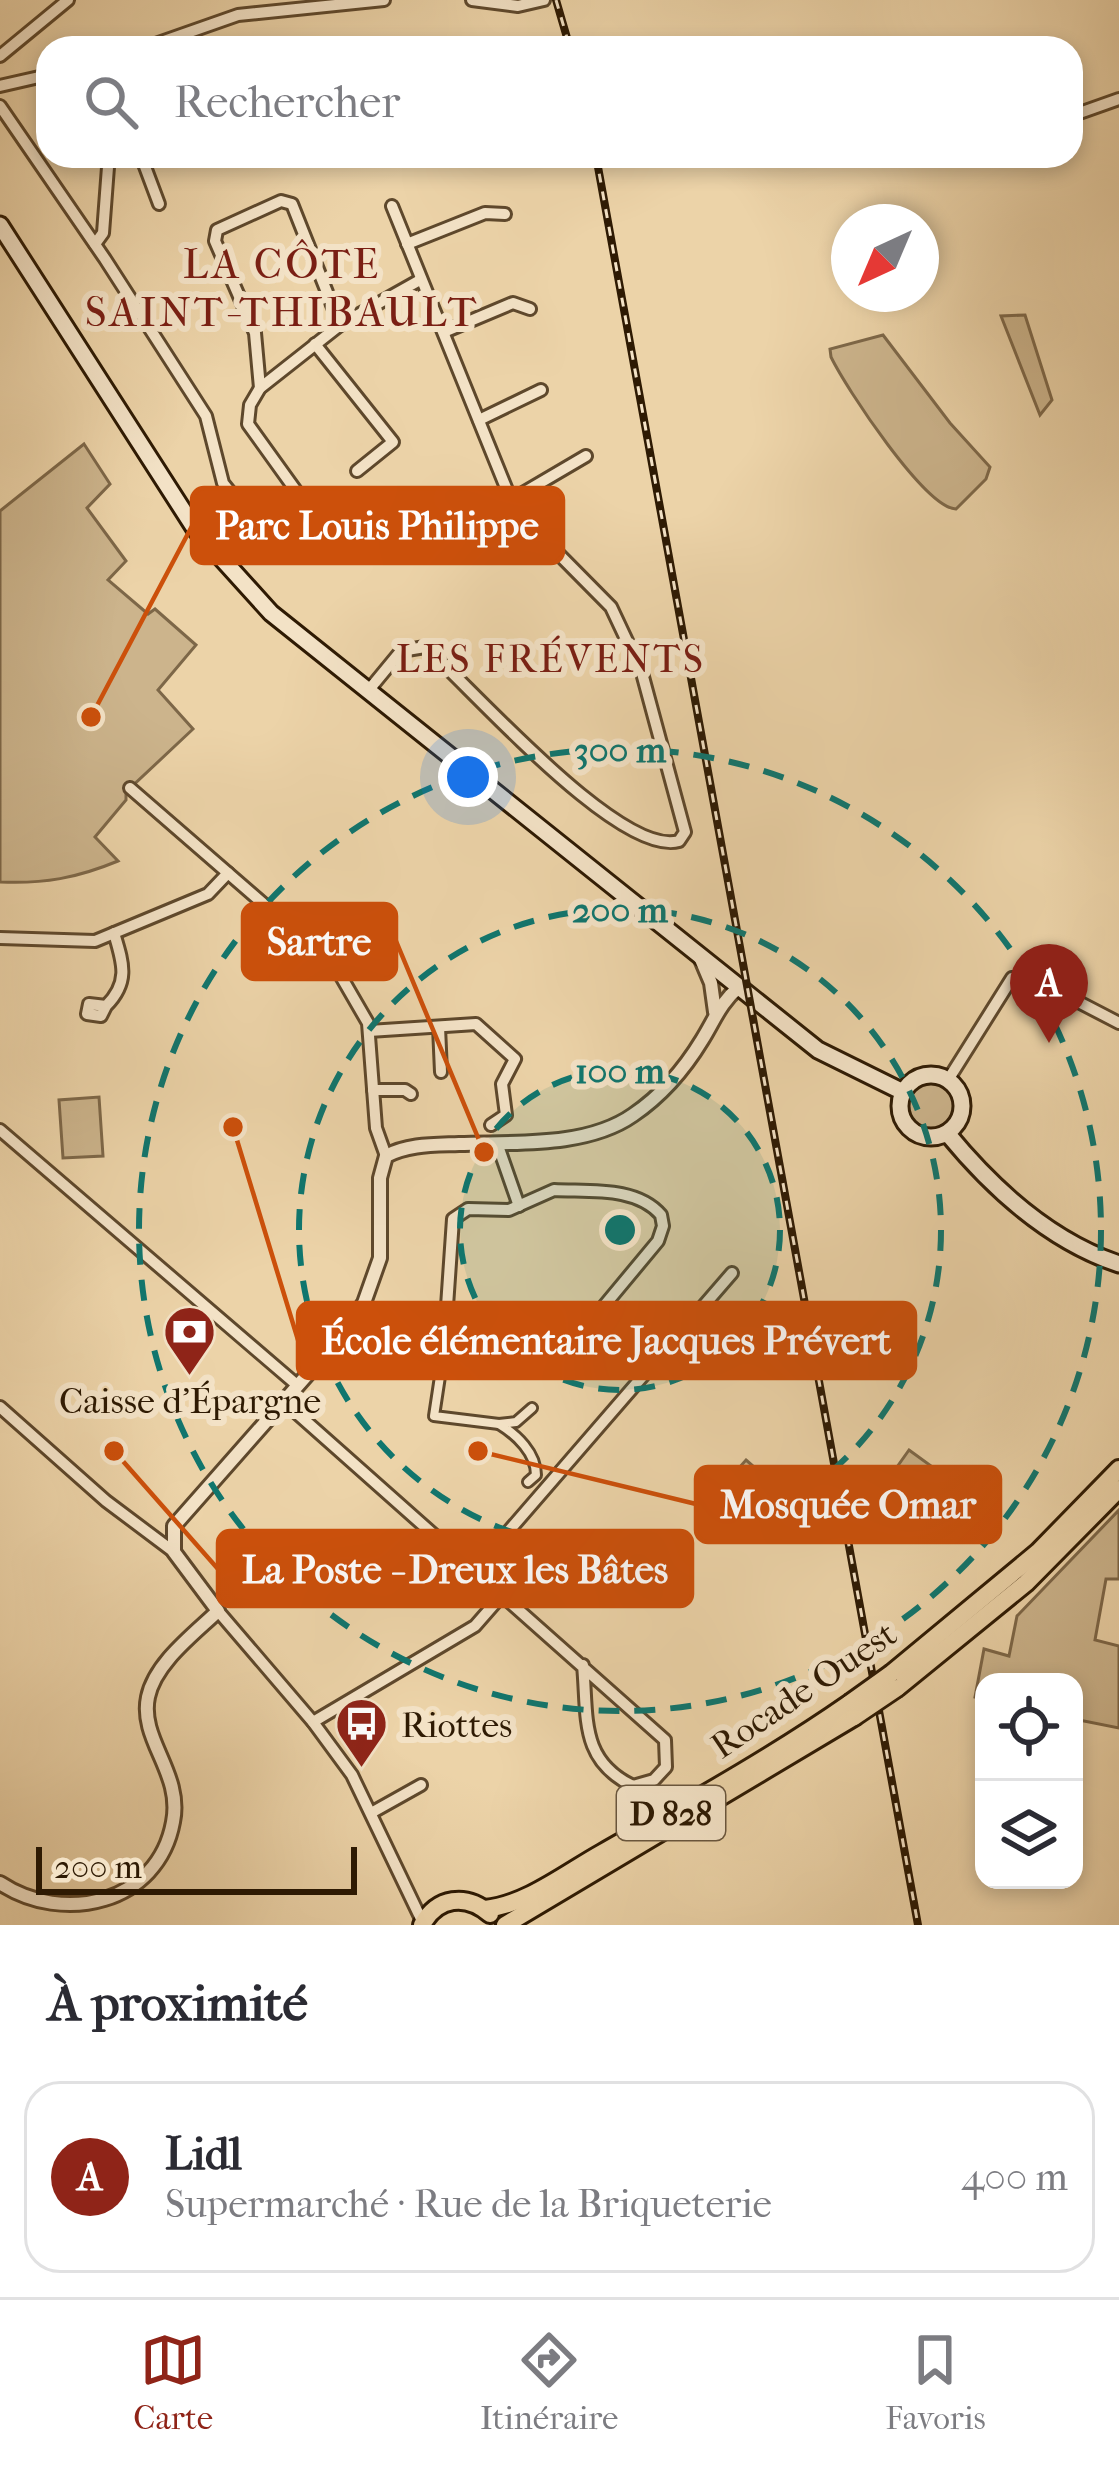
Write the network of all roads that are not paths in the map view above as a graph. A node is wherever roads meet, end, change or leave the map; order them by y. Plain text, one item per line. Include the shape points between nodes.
1 (68, 0) edge
2 (384, 0) edge
3 (472, 0) edge
4 (544, 0) edge
5 (178, 36) edge
6 (0, 56) edge
7 (36, 78) edge
8 (0, 86) edge
9 (1119, 99) edge
10 (0, 106) edge
11 (1083, 112) edge
12 (36, 158) edge
13 (43, 168) edge
14 (107, 168) edge
15 (145, 168) edge
16 (159, 205) dead end
17 (392, 206) dead end
18 (505, 214) dead end
19 (0, 225) edge
20 (95, 244) junction
21 (407, 244) junction
22 (420, 280) junction
23 (530, 309) dead end
24 (340, 325) junction
25 (444, 332) junction
26 (315, 344) junction
27 (260, 388) junction
28 (541, 391) dead end
29 (479, 420) junction
30 (586, 456) dead end
31 (357, 471) dead end
32 (511, 500) junction
33 (368, 691) junction
34 (130, 788) dead end
35 (228, 873) junction
36 (114, 934) junction
37 (0, 938) edge
38 (700, 955) junction
39 (720, 971) junction
40 (739, 987) junction
41 (106, 1006) dead end
42 (717, 1009) junction
43 (1119, 1023) edge
44 (440, 1027) junction
45 (368, 1030) junction
46 (441, 1072) dead end
47 (948, 1080) junction
48 (373, 1090) junction
49 (903, 1091) junction
50 (412, 1094) dead end
51 (491, 1125) dead end
52 (0, 1130) edge
53 (947, 1133) junction
54 (497, 1143) junction
55 (386, 1156) junction
56 (519, 1207) junction
57 (1119, 1264) edge
58 (732, 1273) dead end
59 (591, 1314) junction
60 (354, 1319) junction
61 (446, 1334) junction
62 (444, 1350) junction
63 (568, 1368) dead end
64 (297, 1385) junction
65 (283, 1400) junction
66 (0, 1407) edge
67 (532, 1408) dead end
68 (499, 1424) junction
69 (1119, 1469) edge
70 (527, 1482) dead end
71 (1119, 1490) edge
72 (174, 1552) junction
73 (475, 1570) junction
74 (503, 1594) junction
75 (218, 1611) junction
76 (584, 1665) junction
77 (894, 1680) junction
78 (852, 1710) junction
79 (313, 1722) junction
80 (422, 1785) dead end
81 (371, 1813) junction
82 (0, 1882) edge
83 (406, 1887) junction
84 (436, 1907) junction
85 (485, 1909) junction
86 (423, 1924) edge
87 (501, 1925) edge

1 - 6 street
2 - 5 street via 238,15
3 - 4 street
7 - 8 street
9 - 11 street
10 - 12 street
13 - 20 street
14 - 20 street via 103,233
15 - 16 street
17 - 21 street
18 - 21 street via 485,213
19 - 33 main road via 196,529 272,614
20 - 27 street via 206,416 223,483 272,543 302,509 248,424
21 - 22 street
22 - 24 street
22 - 25 street
23 - 25 street via 513,303
24 - 26 street
24 - 27 street via 292,204 281,201 218,230 215,241 255,334
25 - 29 street
26 - 27 street
26 - 31 street via 393,442
28 - 29 street
29 - 32 street
30 - 32 street
32 - 33 street via 611,607 642,673 685,832 679,842 652,839 588,801 425,647 401,651
33 - 38 main road
34 - 35 street
35 - 36 street via 208,895
35 - 45 street via 335,967
36 - 37 street via 95,941
36 - 41 street via 126,970
38 - 39 main road
38 - 42 street
39 - 40 main road
39 - 42 street
40 - 42 street
40 - 49 main road via 826,1055
42 - 54 street via 676,1076 631,1117 579,1135
43 - 47 street via 1042,983 1012,978
44 - 45 street
44 - 46 street
44 - 51 street via 476,1024 515,1059 502,1084 506,1115
45 - 48 street
47 - 49 main road via 923,1076
47 - 53 main road via 962,1102
48 - 50 street
48 - 55 street
49 - 53 main road via 899,1110 908,1128 928,1138
52 - 64 street
53 - 57 main road via 995,1188
54 - 55 street via 409,1147
54 - 56 street
55 - 60 street via 380,1258
56 - 59 street via 554,1190 621,1194 661,1215 658,1241
56 - 61 street via 468,1209 453,1219
58 - 73 street
59 - 62 street via 550,1322 521,1353
59 - 63 street via 593,1333
60 - 61 street
60 - 64 street
61 - 62 street
62 - 68 street via 434,1416
64 - 65 street
65 - 72 street via 174,1526
65 - 73 street
66 - 72 street
67 - 68 street
68 - 70 street via 532,1459 536,1475
69 - 77 main road, Rocade Ouest / D 828
71 - 77 main road, Rocade Ouest / D 828 via 1026,1583
72 - 75 street
73 - 74 street
74 - 76 street
74 - 79 street via 475,1626
75 - 79 street
75 - 82 street via 161,1670 148,1695 147,1721 175,1796 158,1863 115,1900 78,1910 37,1905
76 - 76 street via 665,1740 666,1767 654,1780 633,1786 593,1754
77 - 78 main road, Rocade Ouest / D 828, bridge
78 - 85 main road, Rocade Ouest / D 828 via 505,1907
78 - 87 main road, Rocade Ouest / D 828
79 - 81 street
80 - 81 street
81 - 83 street
83 - 84 street
83 - 86 street
84 - 85 main road via 466,1900
84 - 86 main road
85 - 87 main road

